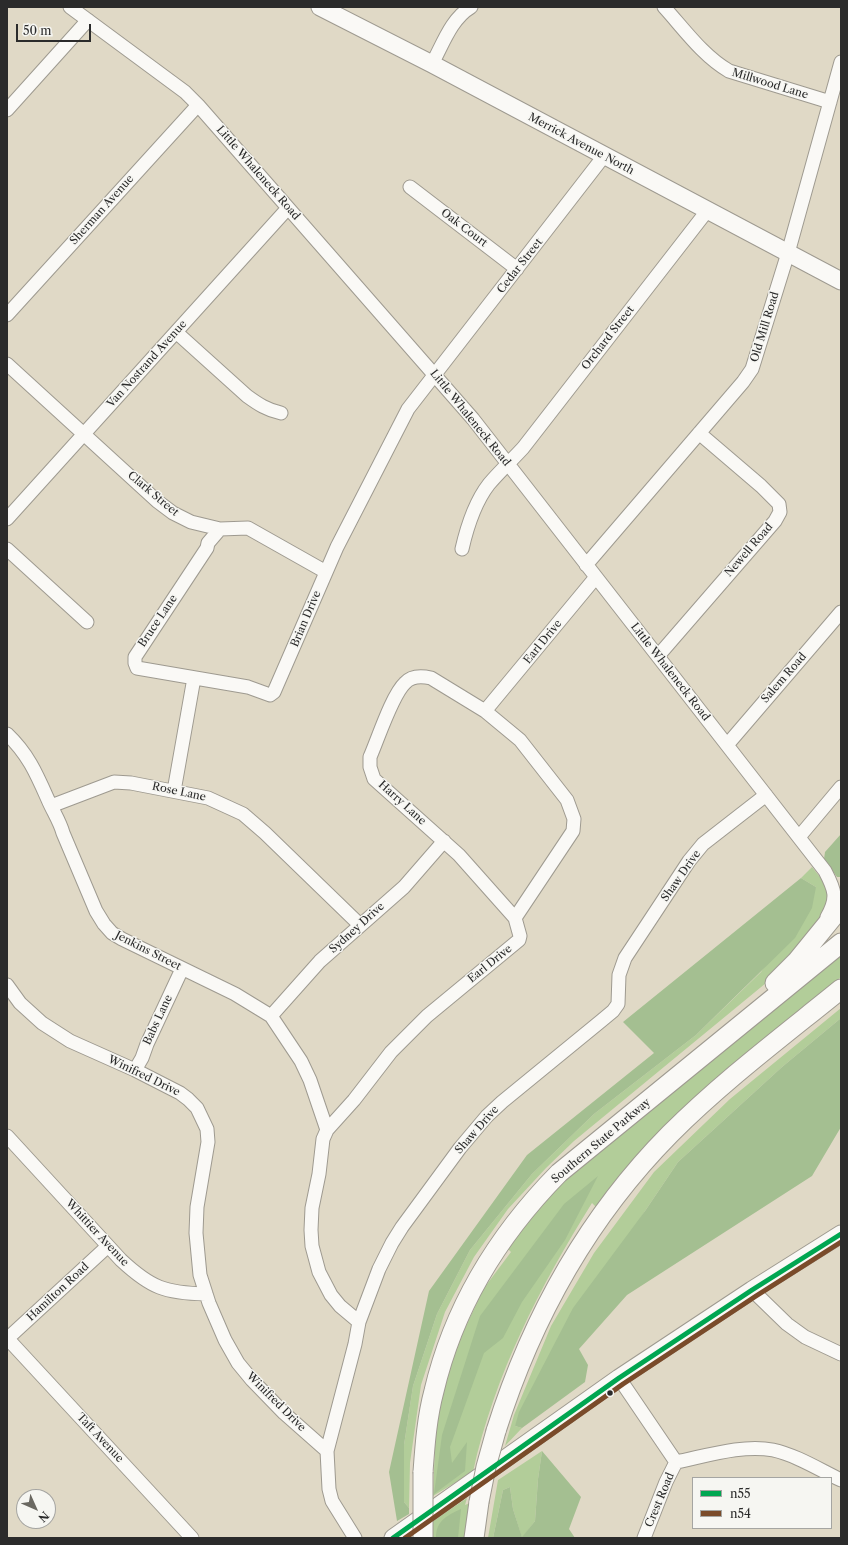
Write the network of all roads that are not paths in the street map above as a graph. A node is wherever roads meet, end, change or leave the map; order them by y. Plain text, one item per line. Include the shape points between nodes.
1 (70, 7) edge
2 (471, 7) edge
3 (664, 7) edge
4 (327, 9) edge
5 (88, 20) junction
6 (841, 62) edge
7 (432, 64) junction
8 (839, 77) edge
9 (830, 102) junction
10 (198, 105) junction
11 (7, 110) edge
12 (604, 156) junction
13 (410, 187) dead end
14 (288, 208) junction
15 (707, 211) junction
16 (788, 253) junction
17 (517, 269) junction
18 (841, 281) edge
19 (7, 315) edge
20 (176, 332) junction
21 (7, 364) edge
22 (435, 375) junction
23 (280, 413) dead end
24 (699, 433) junction
25 (84, 434) junction
26 (508, 464) junction
27 (7, 519) edge
28 (220, 529) junction
29 (7, 549) edge
30 (462, 549) dead end
31 (586, 565) junction
32 (326, 572) junction
33 (596, 577) junction
34 (841, 612) edge
35 (87, 622) dead end
36 (658, 656) junction
37 (194, 678) junction
38 (486, 711) junction
39 (7, 734) edge
40 (727, 745) junction
41 (841, 787) edge
42 (174, 791) junction
43 (766, 795) junction
44 (51, 806) junction
45 (799, 836) junction
46 (444, 841) junction
47 (825, 871) junction
48 (841, 881) edge
49 (841, 907) edge
50 (516, 918) junction
51 (360, 925) junction
52 (817, 937) junction
53 (841, 943) edge
54 (182, 969) junction
55 (7, 985) edge
56 (841, 989) edge
57 (271, 1016) junction
58 (134, 1070) junction
59 (655, 1095) junction
60 (327, 1130) junction
61 (7, 1136) edge
62 (841, 1234) edge
63 (108, 1246) junction
64 (752, 1290) junction
65 (206, 1294) junction
66 (359, 1322) junction
67 (7, 1339) edge
68 (841, 1354) edge
69 (619, 1378) junction
70 (333, 1428) junction
71 (302, 1429) junction
72 (327, 1451) junction
73 (676, 1462) junction
74 (841, 1480) edge
75 (192, 1538) edge
76 (355, 1538) edge
77 (393, 1538) edge
78 (423, 1538) edge
79 (474, 1538) edge
80 (644, 1538) edge

1 - 5 street, Little Whaleneck Road
2 - 7 street via 455,20
3 - 9 street, Millwood Lane via 704,52 729,71
4 - 7 main road, Merrick Avenue North
5 - 10 street, Little Whaleneck Road
5 - 11 street
6 - 8 street, Old Mill Road
7 - 12 main road, Merrick Avenue North
8 - 9 street, Old Mill Road
9 - 16 street, Old Mill Road
10 - 14 street, Little Whaleneck Road
10 - 19 street, Sherman Avenue
12 - 15 main road, Merrick Avenue North
12 - 17 street, Cedar Street
13 - 17 street, Oak Court
14 - 20 street, Van Nostrand Avenue
14 - 22 street, Little Whaleneck Road
15 - 16 main road, Merrick Avenue North
15 - 26 street, Orchard Street
16 - 18 main road, Merrick Avenue North
16 - 24 street, Old Mill Road via 752,369
17 - 22 street, Cedar Street
20 - 23 street via 247,396 259,405
20 - 25 street, Van Nostrand Avenue
21 - 25 street, Clark Street
22 - 26 street, Little Whaleneck Road
22 - 32 street, Brian Drive via 408,408
24 - 31 street, Old Mill Road
24 - 36 street, Newell Road via 761,486 779,504 780,512 775,521
25 - 27 street, Van Nostrand Avenue
25 - 28 street, Clark Street via 173,513 191,522
26 - 30 street, Orchard Street via 482,495 467,527
26 - 31 street, Little Whaleneck Road
28 - 32 street, Clark Street via 248,528
28 - 37 street, Bruce Lane via 208,543 135,657 137,668
29 - 35 street
31 - 33 street, Little Whaleneck Road
32 - 37 street, Brian Drive via 274,692 270,695 248,688
33 - 36 street, Little Whaleneck Road
33 - 38 street, Earl Drive
34 - 40 street, Salem Road
36 - 40 street, Little Whaleneck Road
37 - 42 street
38 - 46 street, Harry Lane via 431,678 413,678 405,682 397,693 370,757 374,778
38 - 50 street via 520,740 567,800 574,818 573,830
39 - 44 street, Jenkins Street via 33,766
40 - 43 street, Little Whaleneck Road
41 - 45 street
42 - 44 street, Rose Lane via 114,782
42 - 51 street, Rose Lane via 208,798 243,814
43 - 45 street, Little Whaleneck Road
43 - 66 street, Shaw Drive via 703,844 689,861 625,958 619,975 618,1004 613,1011 502,1102 460,1148 392,1243
44 - 54 street, Jenkins Street via 104,924 122,939
45 - 47 street, Little Whaleneck Road
46 - 50 street, Harry Lane via 459,854
46 - 51 street, Sydney Drive via 404,886
47 - 48 street, Little Whaleneck Road
47 - 52 street, Little Whaleneck Road via 833,888 834,902
49 - 52 highway
50 - 60 street, Earl Drive via 519,940 427,1016 391,1052
51 - 57 street, Sydney Drive via 320,961
52 - 59 highway via 779,979 717,1030
53 - 59 highway, Southern State Parkway
54 - 57 street, Jenkins Street via 235,994
54 - 58 street, Babs Lane via 146,1044 142,1058
55 - 58 street, Winifred Drive via 42,1023 70,1041
56 - 79 highway, bridge via 698,1107 659,1146 623,1188 580,1247 543,1311 513,1380 496,1431 479,1502
57 - 60 street, Jenkins Street via 301,1061
58 - 65 street, Winifred Drive via 188,1099 197,1108 207,1129 208,1142 197,1207 196,1233 200,1275
59 - 78 highway, Southern State Parkway, bridge via 559,1173 524,1211 490,1257 461,1311 439,1369 426,1429
60 - 66 street, Earl Drive via 323,1140 312,1208 312,1246 319,1272 331,1295
61 - 63 street, Whittier Avenue
62 - 64 main road
63 - 65 street, Whittier Avenue via 136,1274 154,1285 172,1292
63 - 67 street, Hamilton Road
64 - 68 street via 787,1324 805,1337
64 - 69 main road
65 - 71 street, Winifred Drive via 225,1340 238,1363
66 - 70 street, Shaw Drive
67 - 75 street, Taft Avenue
69 - 73 street
69 - 77 main road
70 - 71 street via 318,1433
70 - 72 street, Shaw Drive
71 - 72 street, Winifred Drive
72 - 76 street, Shaw Drive via 332,1501
73 - 74 street via 759,1448 790,1456
73 - 80 street, Crest Road

